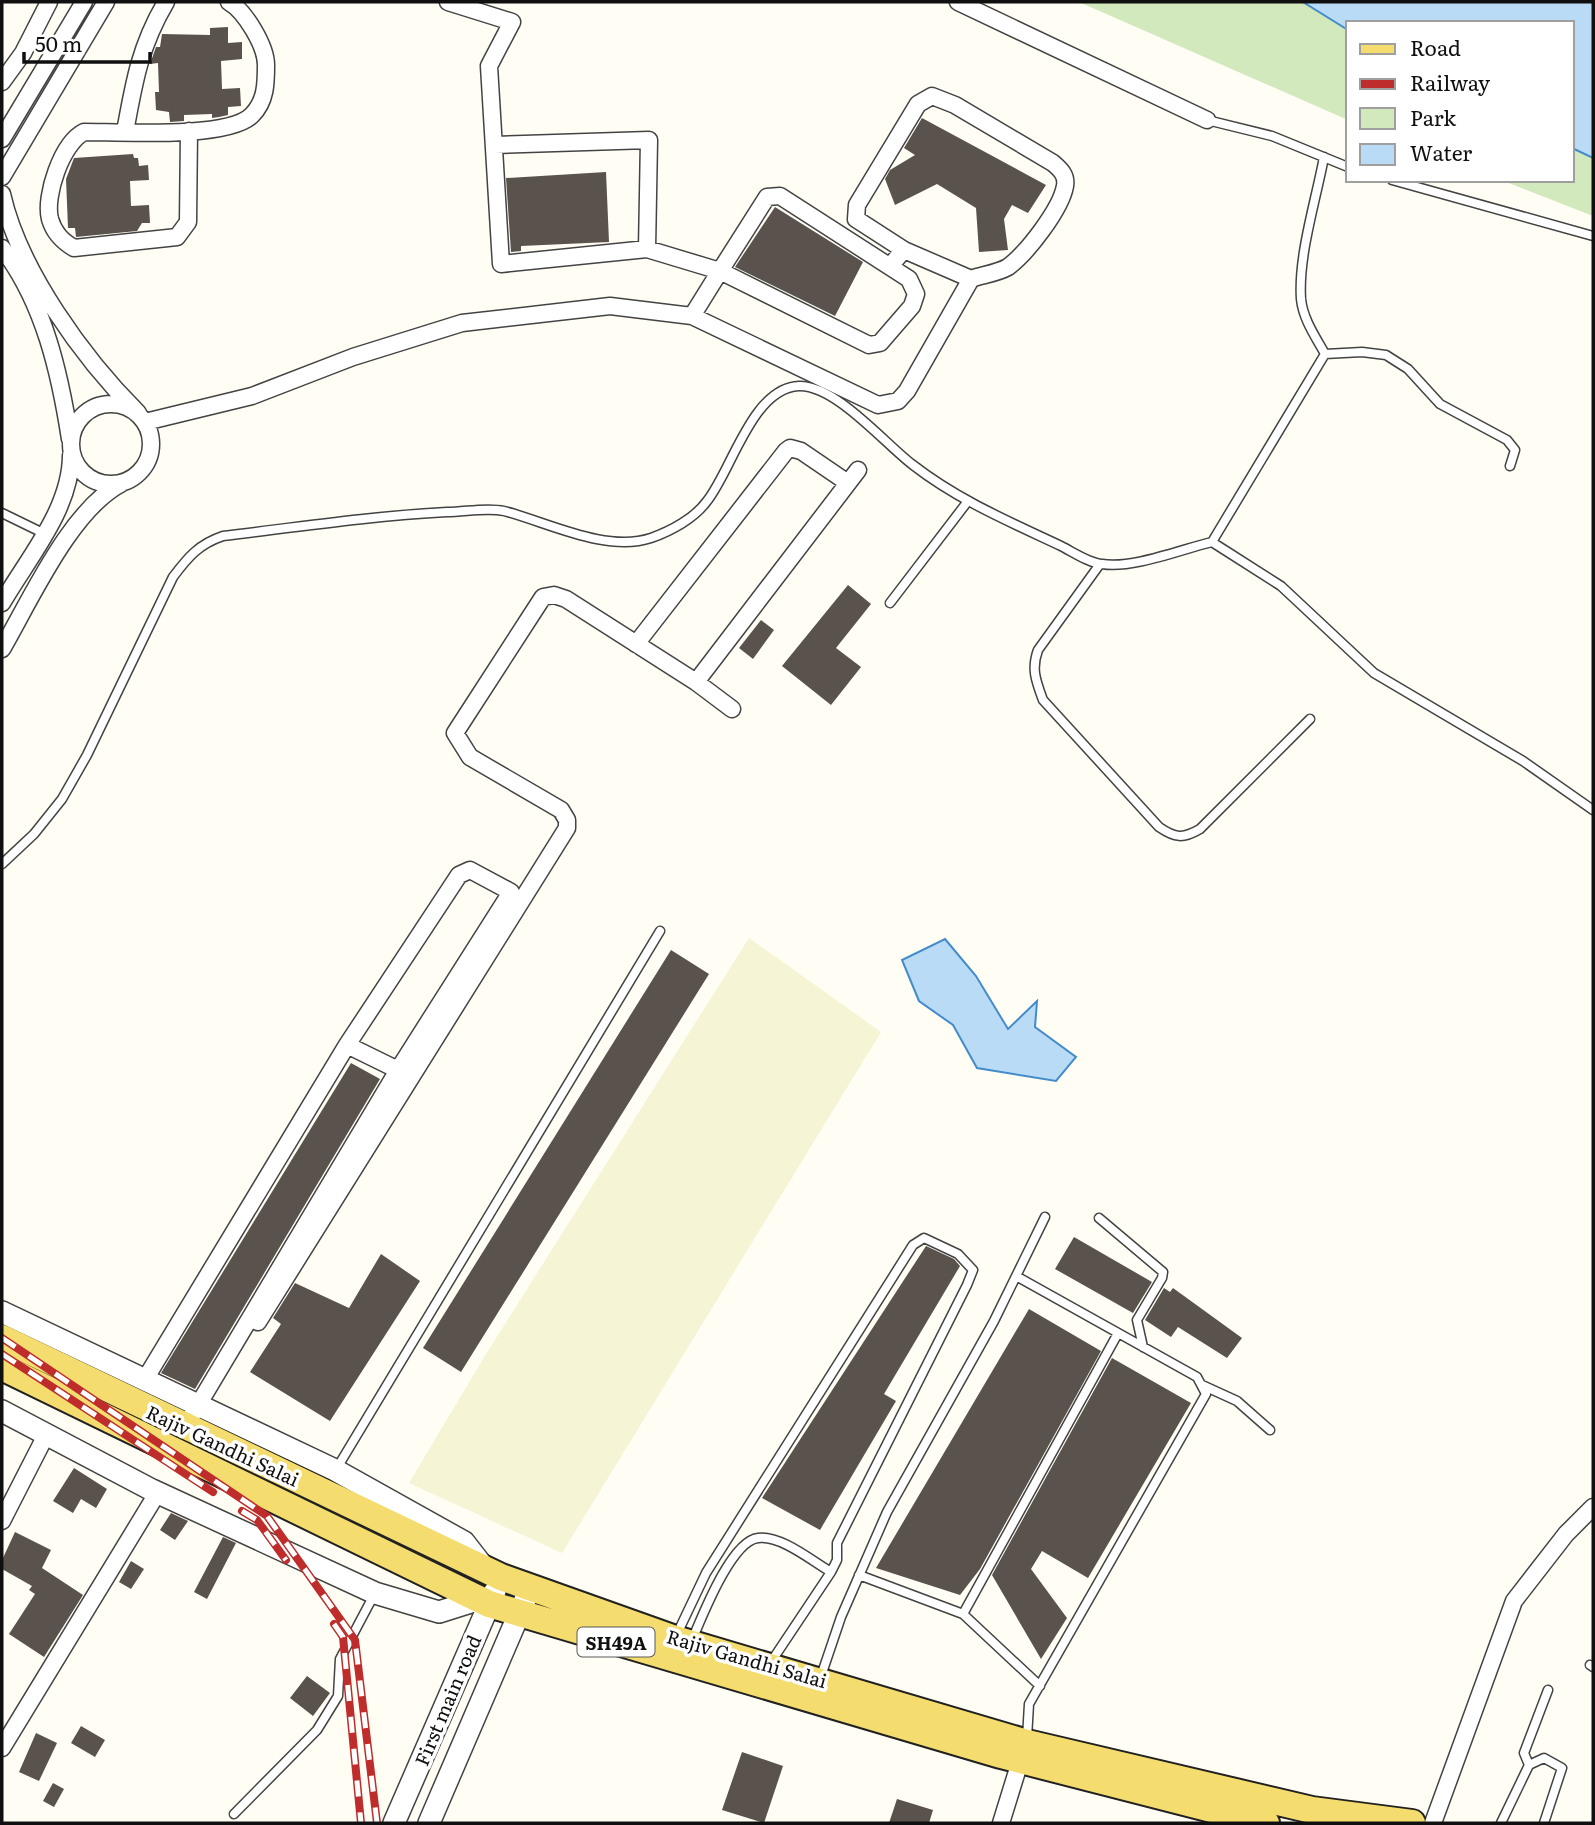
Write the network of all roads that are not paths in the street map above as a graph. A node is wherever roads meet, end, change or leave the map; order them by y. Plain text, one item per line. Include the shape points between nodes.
1 (49, 2) edge
2 (84, 2) edge
3 (106, 2) edge
4 (166, 2) edge
5 (229, 2) edge
6 (448, 2) edge
7 (958, 2) edge
8 (2, 82) edge
9 (1207, 120) joint
10 (189, 131) junction
11 (125, 132) junction
12 (2, 139) edge
13 (495, 145) junction
14 (1324, 157) junction
15 (1346, 166) edge
16 (2, 177) edge
17 (1399, 182) edge
18 (2, 194) edge
19 (1593, 236) edge
20 (2, 248) edge
21 (648, 249) junction
22 (904, 250) junction
23 (890, 266) junction
24 (720, 271) junction
25 (971, 279) junction
26 (692, 316) junction
27 (1325, 354) junction
28 (141, 417) junction
29 (71, 444) junction
30 (1510, 466) dead end
31 (124, 482) junction
32 (968, 501) junction
33 (2, 513) edge
34 (43, 533) junction
35 (1212, 542) junction
36 (1100, 564) junction
37 (2, 603) edge
38 (890, 603) dead end
39 (636, 643) junction
40 (2, 649) edge
41 (696, 681) junction
42 (732, 709) dead end
43 (1310, 719) dead end
44 (1593, 810) edge
45 (2, 864) edge
46 (660, 932) dead end
47 (347, 1045) junction
48 (398, 1070) junction
49 (1045, 1217) dead end
50 (1099, 1218) dead end
51 (1016, 1276) junction
52 (2, 1312) edge
53 (1117, 1335) junction
54 (2, 1338) edge
55 (1143, 1347) junction
56 (2, 1367) edge
57 (144, 1381) junction
58 (1202, 1385) junction
59 (2, 1411) edge
60 (195, 1417) junction
61 (1270, 1430) dead end
62 (46, 1435) junction
63 (335, 1470) junction
64 (158, 1492) junction
65 (1593, 1507) edge
66 (2, 1521) edge
67 (831, 1572) junction
68 (493, 1573) junction
69 (859, 1575) junction
70 (530, 1588) junction
71 (375, 1593) junction
72 (483, 1602) junction
73 (519, 1613) junction
74 (963, 1614) junction
75 (679, 1646) junction
76 (770, 1665) junction
77 (820, 1679) junction
78 (1040, 1686) junction
79 (1548, 1690) dead end
80 (2, 1748) edge
81 (1024, 1751) junction
82 (1529, 1765) junction
83 (234, 1814) dead end
84 (394, 1823) edge
85 (429, 1823) edge
86 (1000, 1823) edge
87 (1266, 1823) edge
88 (1412, 1823) edge
89 (1433, 1823) edge
90 (1501, 1823) edge
91 (1544, 1823) edge

1 - 8 street
2 - 12 street
3 - 16 street
4 - 11 street via 147,33 137,63
5 - 10 street via 250,22 266,61 264,99 251,116 234,126
6 - 13 street via 512,22 489,66
7 - 9 street
9 - 14 lane via 1272,136
10 - 11 street
10 - 11 street via 188,222 177,237 74,248 61,240 50,218 57,165 72,140 84,132
13 - 21 street via 649,139
13 - 21 street via 501,264
14 - 15 lane
14 - 27 lane via 1301,299 1306,320
17 - 19 lane
18 - 28 street via 18,240 54,306 100,373
20 - 29 street via 25,284 46,334
21 - 24 street
22 - 23 street
22 - 25 street
22 - 25 street via 856,219 857,205 918,104 932,96 955,105 1063,172 1065,185 1057,206 1032,242 1006,268
23 - 24 street via 784,197 773,195 767,197
23 - 24 street via 909,279 916,295 912,306 880,343 872,346
24 - 26 street
25 - 26 street via 907,391 890,404 878,405
26 - 28 street via 610,306 462,323 353,357 252,396
27 - 30 lane via 1386,355 1408,369 1440,404 1507,440 1515,450
27 - 35 lane
28 - 29 street via 115,403 93,407 79,419
28 - 31 street via 151,440 148,460
29 - 31 street via 74,460 86,476 104,484
29 - 34 street via 67,488
31 - 40 street via 95,502 77,522
32 - 36 lane
32 - 38 lane
32 - 45 lane via 912,465 847,408 814,388 797,386 777,394 760,410 707,502 680,524 650,538 622,542 568,532 500,510 401,514 205,542 173,577 62,799
33 - 34 lane
34 - 37 street
35 - 36 lane via 1139,560
35 - 44 lane via 1281,586 1374,673 1523,761
36 - 43 lane via 1038,650 1033,664 1035,679 1043,700 1159,827 1172,836 1185,837 1200,829
39 - 41 street
39 - 41 street via 786,451 802,451 853,476
39 - 60 street via 566,599 543,597 455,733 470,757 561,810 567,828
41 - 42 street
46 - 63 lane
47 - 48 street
47 - 48 street via 459,875 470,870 510,892 509,899
47 - 57 street
48 - 60 street
49 - 51 lane
50 - 55 lane via 1163,1272 1137,1320
51 - 53 lane
51 - 69 lane via 887,1513
52 - 57 street
53 - 55 lane
53 - 74 lane
54 - 60 main road, Rajiv Gandhi Salai / SH49A
55 - 58 lane via 1197,1377
56 - 72 main road, Rajiv Gandhi Salai / SH49A
57 - 60 street
58 - 61 lane via 1237,1401
58 - 78 lane via 1206,1394
59 - 62 street
60 - 63 street
60 - 68 main road, Rajiv Gandhi Salai / SH49A
62 - 64 street
62 - 66 street
63 - 68 street via 464,1542
64 - 71 street
64 - 80 street
65 - 89 street via 1514,1601
67 - 75 lane via 779,1542 760,1537 750,1540 721,1574
67 - 75 lane via 837,1543 973,1270 958,1254 924,1238 913,1245 706,1573
67 - 76 lane
68 - 70 main road, Rajiv Gandhi Salai / SH49A
68 - 72 street, First main road
69 - 74 lane
69 - 77 lane
70 - 73 street
70 - 75 main road, Rajiv Gandhi Salai / SH49A
71 - 72 street via 439,1612
71 - 83 lane via 341,1659 338,1696 317,1730
72 - 73 main road, Rajiv Gandhi Salai / SH49A
72 - 84 street, First main road
73 - 75 main road, Rajiv Gandhi Salai / SH49A
73 - 85 street
74 - 78 lane
75 - 76 main road, Rajiv Gandhi Salai / SH49A
75 - 81 main road, Rajiv Gandhi Salai / SH49A
76 - 77 main road, Rajiv Gandhi Salai / SH49A
77 - 81 main road, Rajiv Gandhi Salai / SH49A
78 - 81 lane via 1029,1704
79 - 82 lane via 1524,1753
81 - 86 street
81 - 87 main road, Rajiv Gandhi Salai / SH49A
81 - 88 main road, Rajiv Gandhi Salai / SH49A via 1312,1810
82 - 90 lane
82 - 91 lane via 1544,1758 1562,1768

